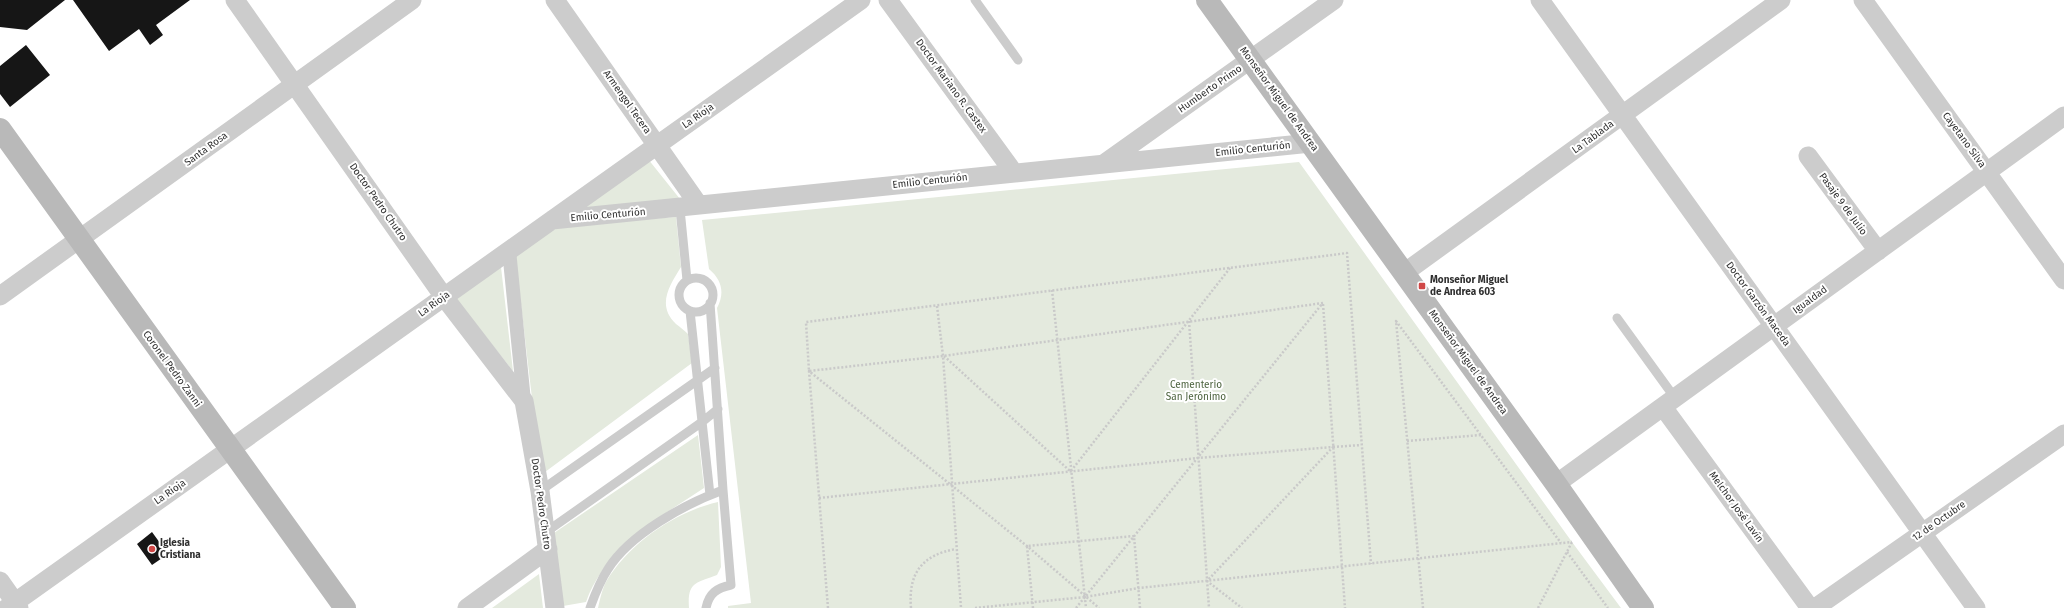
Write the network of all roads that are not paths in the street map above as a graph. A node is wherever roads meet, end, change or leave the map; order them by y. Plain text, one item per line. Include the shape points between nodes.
1 (235, 0) edge
2 (412, 0) edge
3 (555, 0) edge
4 (861, 0) edge
5 (888, 0) edge
6 (975, 0) edge
7 (1207, 0) edge
8 (1334, 0) edge
9 (1540, 0) edge
10 (1781, 0) edge
11 (1863, 0) edge
12 (1018, 60) dead end
13 (1251, 60) junction
14 (295, 84) junction
15 (1623, 115) junction
16 (2064, 116) edge
17 (0, 129) edge
18 (1311, 143) junction
19 (657, 144) junction
20 (1808, 156) dead end
21 (1104, 164) junction
22 (1987, 172) junction
23 (1014, 173) junction
24 (689, 206) junction
25 (551, 220) junction
26 (79, 241) junction
27 (509, 250) junction
28 (1878, 251) junction
29 (1404, 273) junction
30 (687, 280) junction
31 (2064, 280) edge
32 (0, 296) edge
33 (444, 296) junction
34 (710, 303) junction
35 (690, 311) junction
36 (1617, 318) dead end
37 (1774, 326) junction
38 (715, 368) junction
39 (698, 382) junction
40 (524, 401) junction
41 (1669, 402) junction
42 (718, 409) junction
43 (702, 422) junction
44 (2064, 434) edge
45 (230, 449) junction
46 (1556, 484) junction
47 (723, 490) junction
48 (540, 491) junction
49 (710, 495) junction
50 (1923, 532) junction
51 (547, 541) junction
52 (0, 581) edge
53 (14, 606) edge
54 (345, 608) edge
55 (467, 608) edge
56 (556, 608) edge
57 (590, 608) edge
58 (706, 608) edge
59 (1643, 608) edge
60 (1810, 608) edge
61 (1815, 608) edge
62 (1976, 608) edge

1 - 14 street, Doctor Pedro Chutro
2 - 14 street, Santa Rosa
3 - 19 street, Armengol Tecera
4 - 19 street, La Rioja
5 - 23 street, Doctor Mariano R. Castex
6 - 12 lane
7 - 13 main road, Monseñor Miguel de Andrea
8 - 13 street, Humberto Primo
9 - 15 street, Doctor Garzón Maceda
10 - 15 street, La Tablada
11 - 22 street, Cayetano Silva
13 - 18 main road, Monseñor Miguel de Andrea
13 - 21 street, Humberto Primo
14 - 26 street, Santa Rosa
14 - 33 street, Doctor Pedro Chutro
15 - 29 street, La Tablada
15 - 37 street, Doctor Garzón Maceda
16 - 22 street, Igualdad
17 - 26 main road, Coronel Pedro Zanni
18 - 21 street, Emilio Centurión
18 - 29 main road, Monseñor Miguel de Andrea
19 - 24 street, Armengol Tecera
19 - 25 street, La Rioja
20 - 28 street, Pasaje 9 de Julio
21 - 23 street, Emilio Centurión
22 - 28 street, Igualdad
22 - 31 street, Cayetano Silva
23 - 24 street, Emilio Centurión
24 - 25 street, Emilio Centurión
24 - 30 lane
25 - 27 street, La Rioja
26 - 32 street, Santa Rosa
26 - 45 main road, Coronel Pedro Zanni
27 - 33 street, La Rioja
27 - 40 street, Doctor Pedro Chutro
28 - 37 street, Igualdad
29 - 46 main road, Monseñor Miguel de Andrea
30 - 34 lane via 698,278 708,282 713,292
30 - 35 lane via 680,288 679,300 681,305
33 - 40 street, Doctor Pedro Chutro
33 - 45 street, La Rioja
34 - 35 lane via 702,311
34 - 38 lane
35 - 39 lane
36 - 41 lane
37 - 41 street, Igualdad
37 - 50 street, Doctor Garzón Maceda
38 - 39 lane
38 - 42 lane
39 - 43 lane
39 - 48 lane
40 - 48 street, Doctor Pedro Chutro
41 - 46 street, Igualdad
41 - 60 street, Melchor José Lavín
42 - 43 lane
42 - 47 lane
43 - 49 lane
43 - 51 lane
44 - 50 street, 12 de Octubre
45 - 53 street, La Rioja
45 - 54 main road, Coronel Pedro Zanni
46 - 59 main road, Monseñor Miguel de Andrea
47 - 49 lane
47 - 58 lane via 731,585 715,590
48 - 51 street, Doctor Pedro Chutro
49 - 57 lane via 670,516 624,550 608,568
50 - 61 street, 12 de Octubre
50 - 62 street, Doctor Garzón Maceda
51 - 55 street
51 - 56 street, Doctor Pedro Chutro
52 - 53 street

